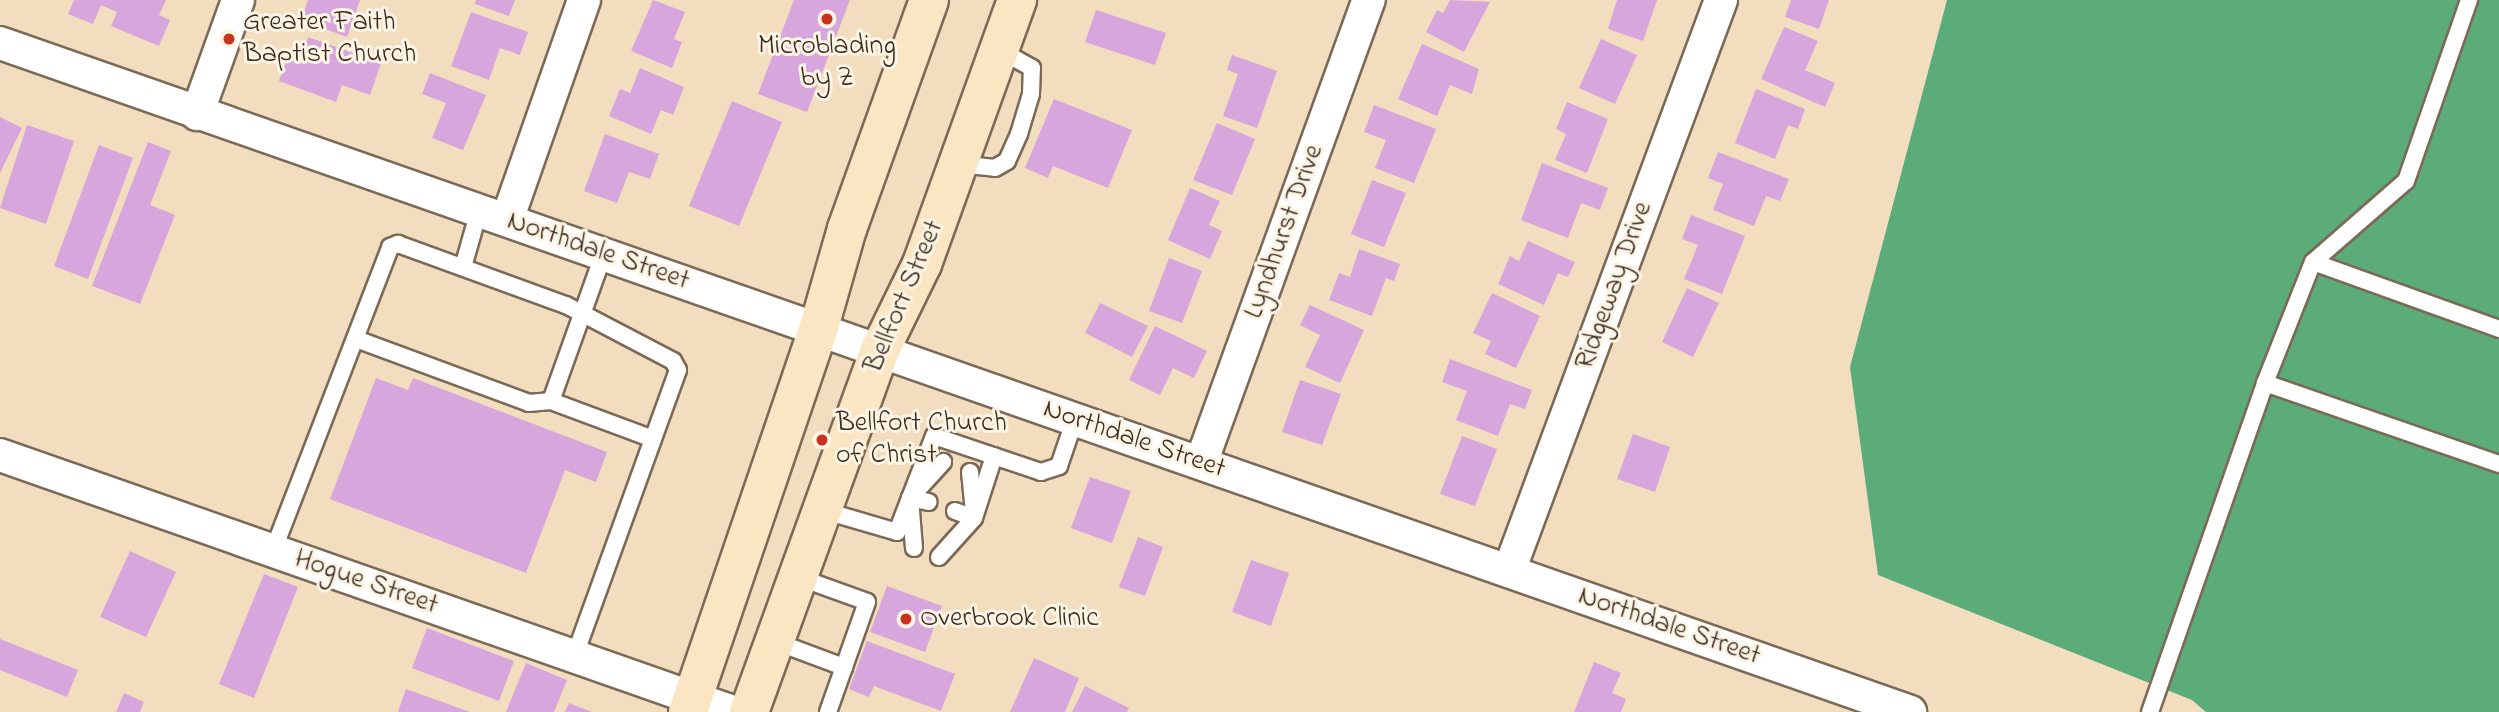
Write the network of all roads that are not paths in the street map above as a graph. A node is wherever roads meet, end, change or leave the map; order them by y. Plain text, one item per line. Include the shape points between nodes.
1 (238, 0) edge
2 (584, 0) edge
3 (929, 0) edge
4 (1017, 0) edge
5 (1369, 0) edge
6 (1721, 0) edge
7 (2469, 0) edge
8 (0, 43) edge
9 (197, 114) junction
10 (493, 216) junction
11 (603, 256) junction
12 (2313, 262) junction
13 (463, 267) junction
14 (580, 316) junction
15 (819, 327) junction
16 (2499, 329) edge
17 (356, 339) junction
18 (880, 350) junction
19 (2265, 383) junction
20 (551, 401) junction
21 (1075, 419) junction
22 (653, 439) junction
23 (0, 454) edge
24 (994, 456) junction
25 (943, 462) dead end
26 (1201, 464) junction
27 (2499, 464) edge
28 (970, 472) dead end
29 (938, 482) dead end
30 (963, 491) dead end
31 (909, 498) junction
32 (929, 502) dead end
33 (822, 510) junction
34 (955, 511) dead end
35 (974, 517) junction
36 (920, 528) dead end
37 (946, 538) dead end
38 (914, 548) dead end
39 (273, 551) junction
40 (939, 557) dead end
41 (1509, 571) junction
42 (798, 577) junction
43 (774, 641) junction
44 (575, 655) junction
45 (844, 667) junction
46 (691, 705) edge
47 (1905, 711) edge
48 (733, 712) edge
49 (749, 712) edge
50 (828, 712) edge
51 (2150, 712) edge

1 - 9 street
2 - 10 street
3 - 15 main road via 847,229
4 - 18 main road, Bellfort Street via 922,264
5 - 26 street, Lyndhurst Drive
6 - 41 street, Ridgeway Drive
7 - 12 lane via 2406,181
8 - 9 street, Northdale Street
9 - 10 street, Northdale Street
10 - 11 street, Northdale Street
10 - 13 lane
11 - 14 lane
11 - 15 street, Northdale Street
12 - 16 lane
12 - 19 lane
13 - 14 lane via 566,305
13 - 17 lane via 398,244 390,247
14 - 20 lane
14 - 22 lane via 673,361 678,370
15 - 18 street, Northdale Street
15 - 46 main road
17 - 20 lane via 529,403
17 - 39 lane
18 - 21 street, Northdale Street
18 - 33 main road, Bellfort Street
19 - 27 lane
19 - 51 lane
20 - 22 lane
21 - 24 lane via 1053,470 1041,472
21 - 26 street, Northdale Street
22 - 44 lane
23 - 39 street, Hogue Street
24 - 31 lane via 934,436
24 - 35 lane
25 - 31 lane
26 - 41 street, Northdale Street
28 - 35 lane
29 - 31 lane
30 - 35 lane
31 - 32 lane
31 - 33 lane via 897,532
31 - 36 lane
31 - 38 lane
33 - 42 main road, Bellfort Street
34 - 35 lane
35 - 37 lane
35 - 40 lane
39 - 44 street, Hogue Street
41 - 47 street, Northdale Street
42 - 43 main road, Bellfort Street
42 - 45 lane via 867,601
43 - 45 lane
43 - 49 main road, Bellfort Street
44 - 46 street, Hogue Street
45 - 50 lane
46 - 48 street, Hogue Street

